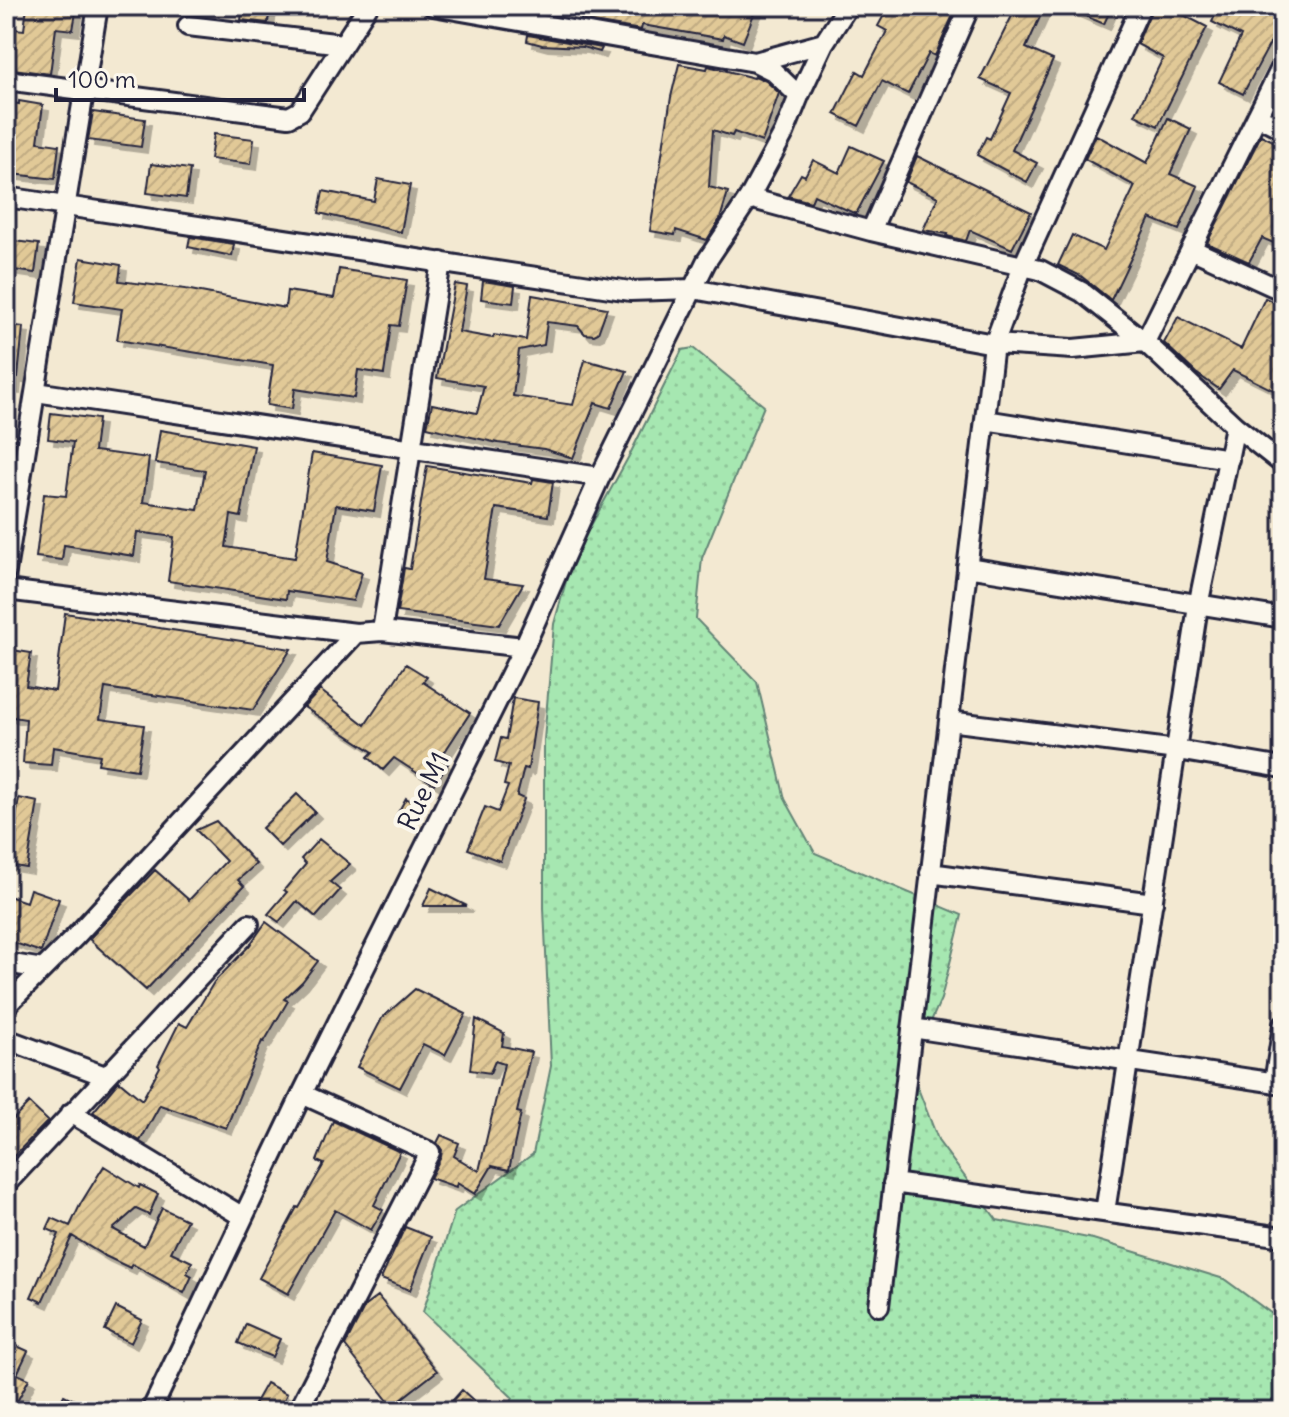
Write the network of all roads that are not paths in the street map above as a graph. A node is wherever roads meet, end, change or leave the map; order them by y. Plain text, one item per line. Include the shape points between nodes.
1 (98, 6) edge
2 (368, 6) edge
3 (433, 6) edge
4 (848, 6) edge
5 (970, 6) edge
6 (1141, 6) edge
7 (473, 9) edge
8 (188, 26) dead end
9 (824, 43) junction
10 (343, 44) junction
11 (755, 62) junction
12 (1283, 64) edge
13 (6, 80) edge
14 (84, 89) junction
15 (799, 96) junction
16 (1257, 116) junction
17 (1283, 129) edge
18 (6, 197) edge
19 (749, 198) junction
20 (67, 205) junction
21 (871, 231) junction
22 (1191, 249) junction
23 (441, 262) junction
24 (1023, 266) junction
25 (693, 289) junction
26 (1283, 291) edge
27 (1145, 342) junction
28 (994, 344) junction
29 (36, 392) junction
30 (985, 420) junction
31 (1235, 426) junction
32 (411, 448) junction
33 (1229, 459) junction
34 (1283, 464) edge
35 (600, 477) junction
36 (967, 567) junction
37 (6, 571) edge
38 (6, 590) edge
39 (1198, 606) junction
40 (1283, 618) edge
41 (382, 631) junction
42 (356, 633) junction
43 (524, 647) junction
44 (949, 721) junction
45 (1177, 750) junction
46 (1283, 768) edge
47 (930, 873) junction
48 (1153, 903) junction
49 (249, 924) dead end
50 (6, 963) edge
51 (43, 969) junction
52 (6, 1006) edge
53 (1283, 1025) edge
54 (912, 1028) junction
55 (6, 1039) edge
56 (1128, 1061) junction
57 (105, 1076) junction
58 (1279, 1083) edge
59 (302, 1094) junction
60 (71, 1113) junction
61 (893, 1183) junction
62 (6, 1184) edge
63 (1105, 1212) junction
64 (243, 1217) junction
65 (1283, 1237) edge
66 (879, 1306) dead end
67 (305, 1406) edge
68 (151, 1411) edge

1 - 14 street
2 - 10 street
3 - 7 street
4 - 9 street, Rue M1
5 - 21 street
6 - 24 street
7 - 11 street
8 - 10 street
9 - 11 street
9 - 15 street, Rue M1
10 - 14 street via 300,111 289,117
11 - 15 street
12 - 16 street
13 - 14 street
14 - 20 street
15 - 19 street, Rue M1
16 - 17 street
16 - 22 street
18 - 20 street
19 - 21 street
19 - 25 street, Rue M1
20 - 23 street
20 - 29 street
21 - 24 street
22 - 26 street
22 - 27 street
23 - 25 street via 630,291
23 - 32 street
24 - 27 street via 1082,292
24 - 28 street
25 - 28 street
25 - 35 street, Rue M1
27 - 28 street via 1073,349
27 - 31 street
28 - 30 street
29 - 32 street
29 - 37 street
30 - 33 street
30 - 36 street
31 - 33 street
31 - 34 street
32 - 35 street
32 - 41 street
33 - 39 street
35 - 43 street, Rue M1
36 - 39 street
36 - 44 street
38 - 42 street
39 - 40 street
39 - 45 street
41 - 42 street
41 - 43 street
42 - 51 street
43 - 59 street, Rue M1
44 - 45 street
44 - 47 street
45 - 46 street
45 - 48 street
47 - 48 street
47 - 54 street
48 - 56 street
49 - 57 street
50 - 51 street
51 - 52 street
53 - 58 street
54 - 56 street
54 - 61 street
55 - 57 street
56 - 58 street
56 - 63 street
57 - 60 street
59 - 64 street, Rue M1
59 - 67 street via 430,1152
60 - 62 street
60 - 64 street
61 - 63 street
61 - 66 street
63 - 65 street
64 - 68 street, Rue M1

